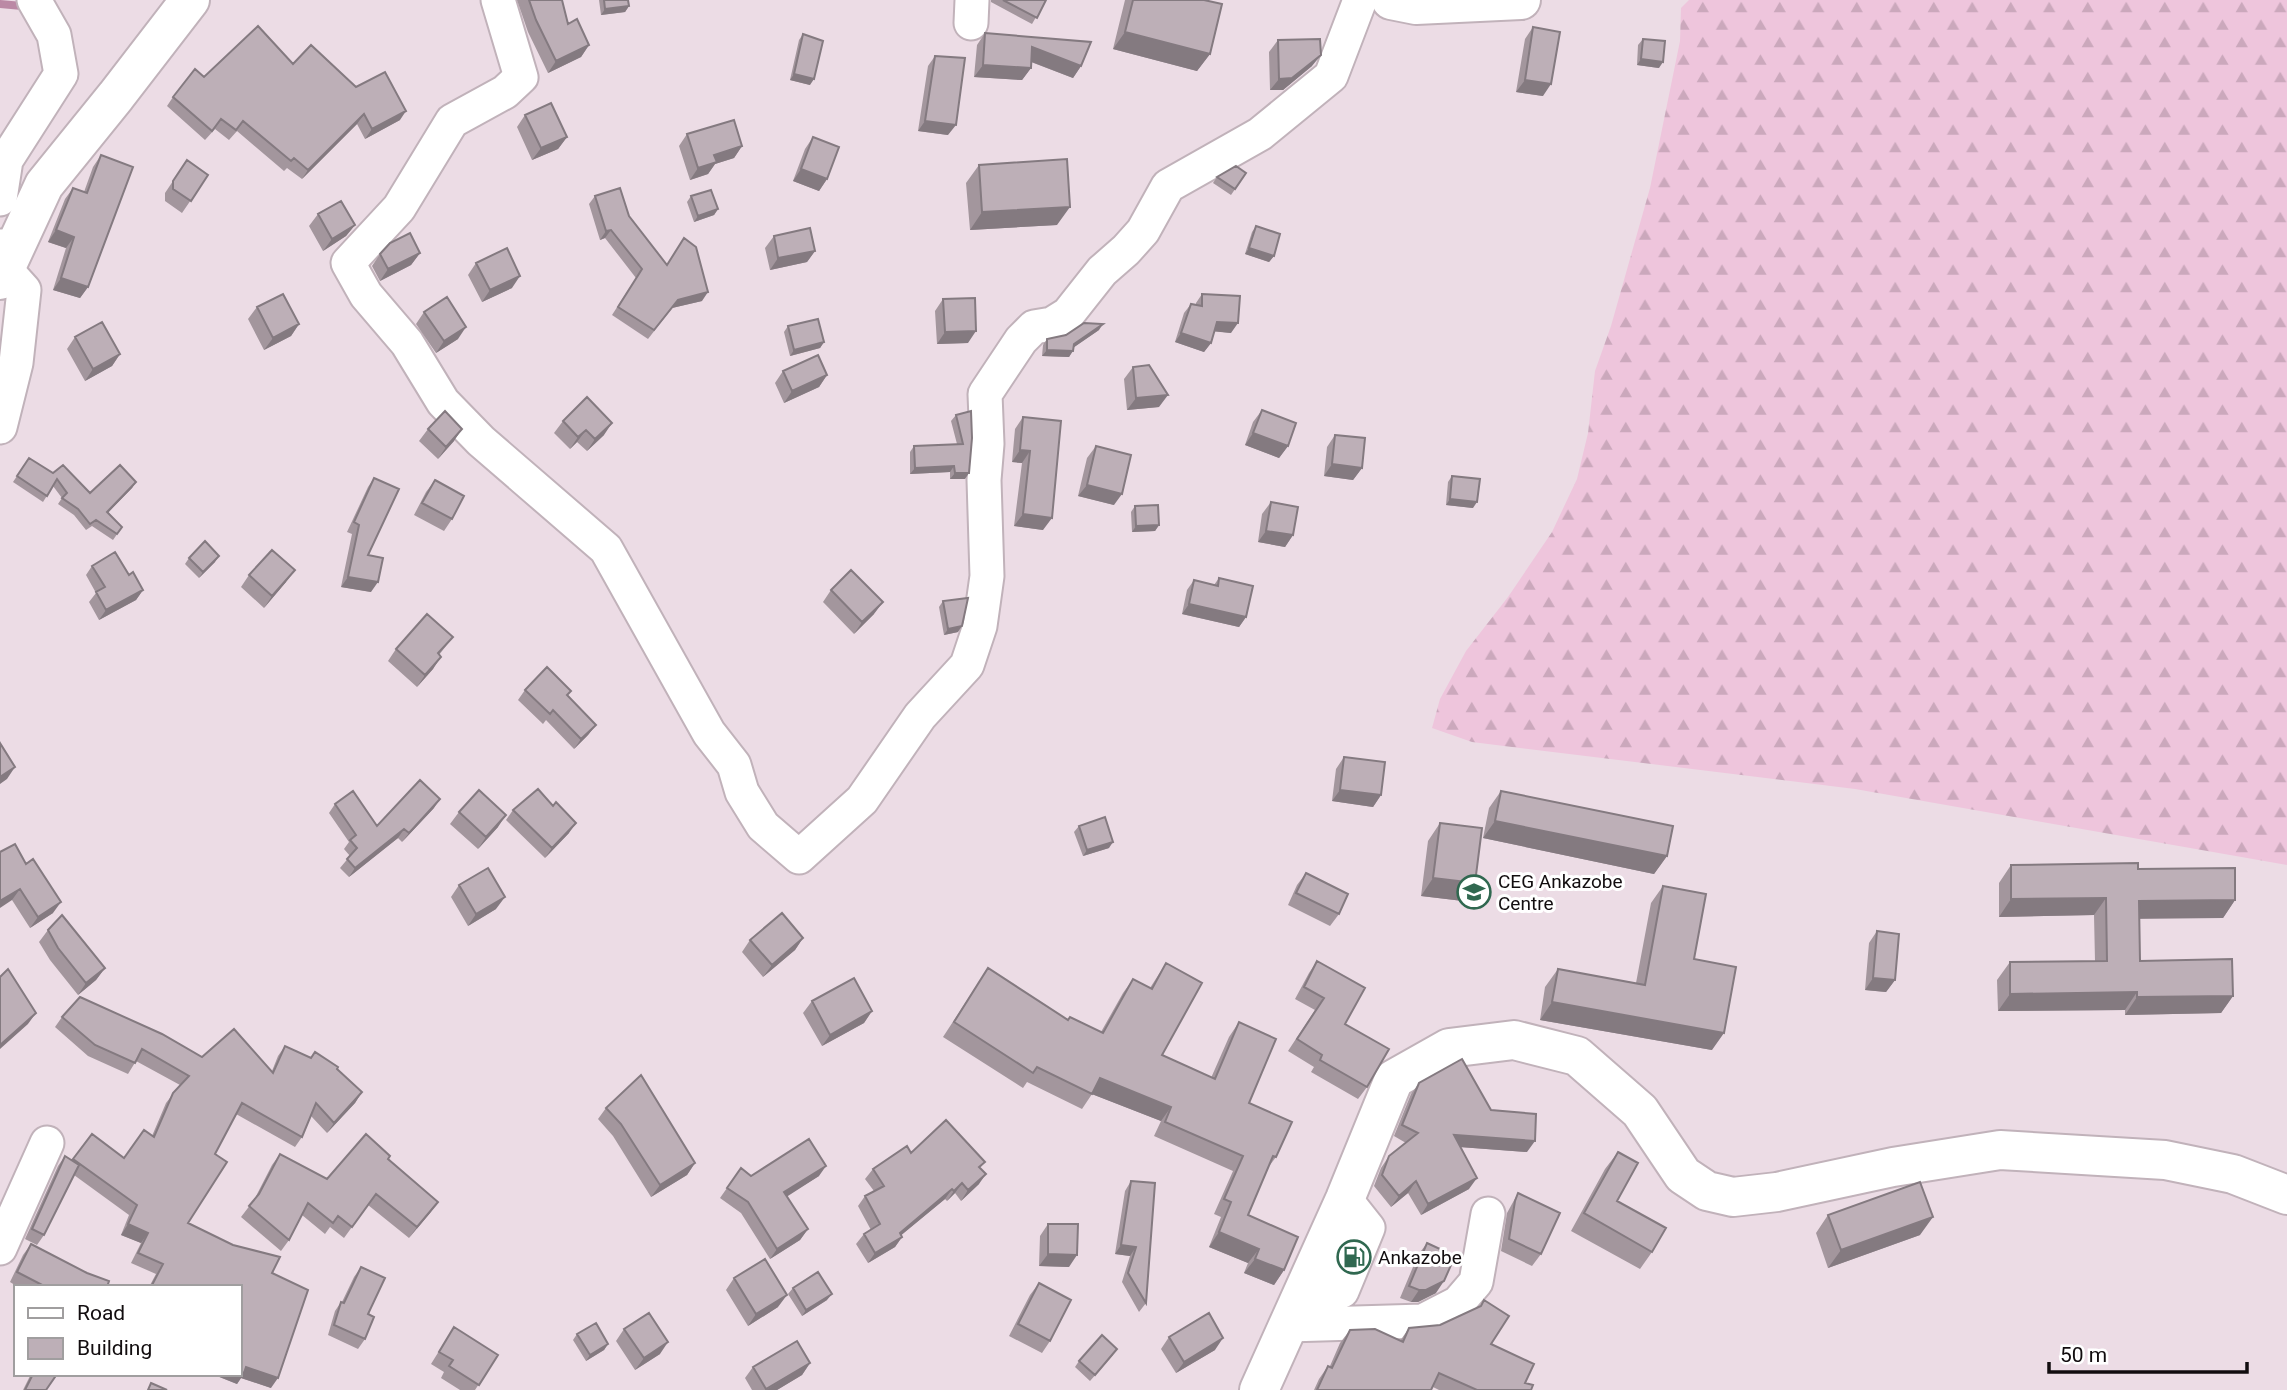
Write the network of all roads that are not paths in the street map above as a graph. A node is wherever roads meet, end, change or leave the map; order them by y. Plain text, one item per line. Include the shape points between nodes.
1 (34, 0) edge
2 (190, 0) edge
3 (498, 0) edge
4 (1360, 0) edge
5 (1391, 0) edge
6 (1521, 0) edge
7 (0, 199) edge
8 (2, 262) edge
9 (0, 427) edge
10 (47, 1143) dead end
11 (2287, 1195) edge
12 (1488, 1214) dead end
13 (0, 1248) edge
14 (1293, 1312) junction
15 (1259, 1390) edge

1 - 7 street via 54,35 61,74 6,160
2 - 8 main road via 44,185
3 - 4 street via 521,77 505,92 452,121 399,208 348,263 366,295 407,343 443,402 481,441 606,549 709,733 734,765 742,792 763,826 799,857 862,800 920,716 967,665 981,625 988,576 985,394 1034,327 1052,324 1068,314 1101,271 1126,250 1168,186 1260,134 1331,76
5 - 6 main road via 1416,5
8 - 9 street via 23,290 16,363
10 - 13 street
11 - 14 main road via 2233,1174 2165,1160 2000,1150 1733,1197 1707,1191 1684,1175 1640,1111 1577,1056 1514,1040 1450,1048 1394,1079
12 - 14 street via 1476,1282 1458,1303 1423,1321
14 - 15 main road

